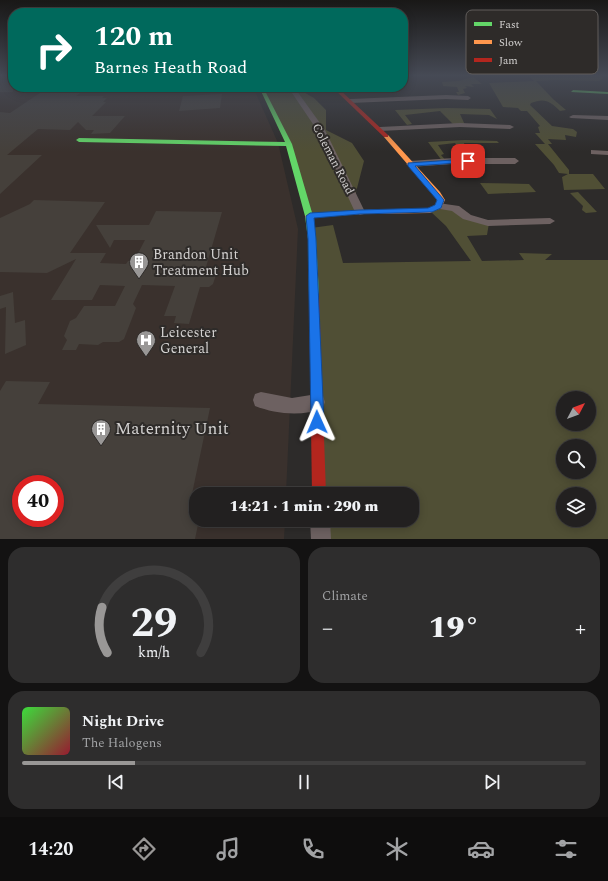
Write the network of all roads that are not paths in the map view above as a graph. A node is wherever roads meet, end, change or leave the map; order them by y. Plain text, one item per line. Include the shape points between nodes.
1 (267, 100) edge
2 (300, 100) edge
3 (370, 100) edge
4 (350, 101) joint
5 (573, 116) dead end
6 (608, 118) edge
7 (510, 127) dead end
8 (380, 129) junction
9 (79, 140) dead end
10 (289, 144) junction
11 (594, 152) dead end
12 (608, 153) edge
13 (515, 161) dead end
14 (410, 164) junction
15 (438, 206) junction
16 (360, 212) junction
17 (310, 216) junction
18 (548, 223) dead end
19 (261, 400) dead end
20 (317, 402) junction
21 (319, 487) edge
22 (320, 527) edge
23 (321, 539) edge

1 - 10 street
2 - 16 street, Coleman Road via 321,130
3 - 4 street
4 - 8 street
5 - 6 street
7 - 8 street via 460,125
8 - 14 street
9 - 10 street
10 - 17 street
11 - 12 street
13 - 14 street
14 - 15 street via 441,200
15 - 16 street via 430,211
15 - 18 street via 455,208 467,217 488,223
16 - 17 street
17 - 20 street
19 - 20 street via 292,406
20 - 21 street
22 - 23 street

